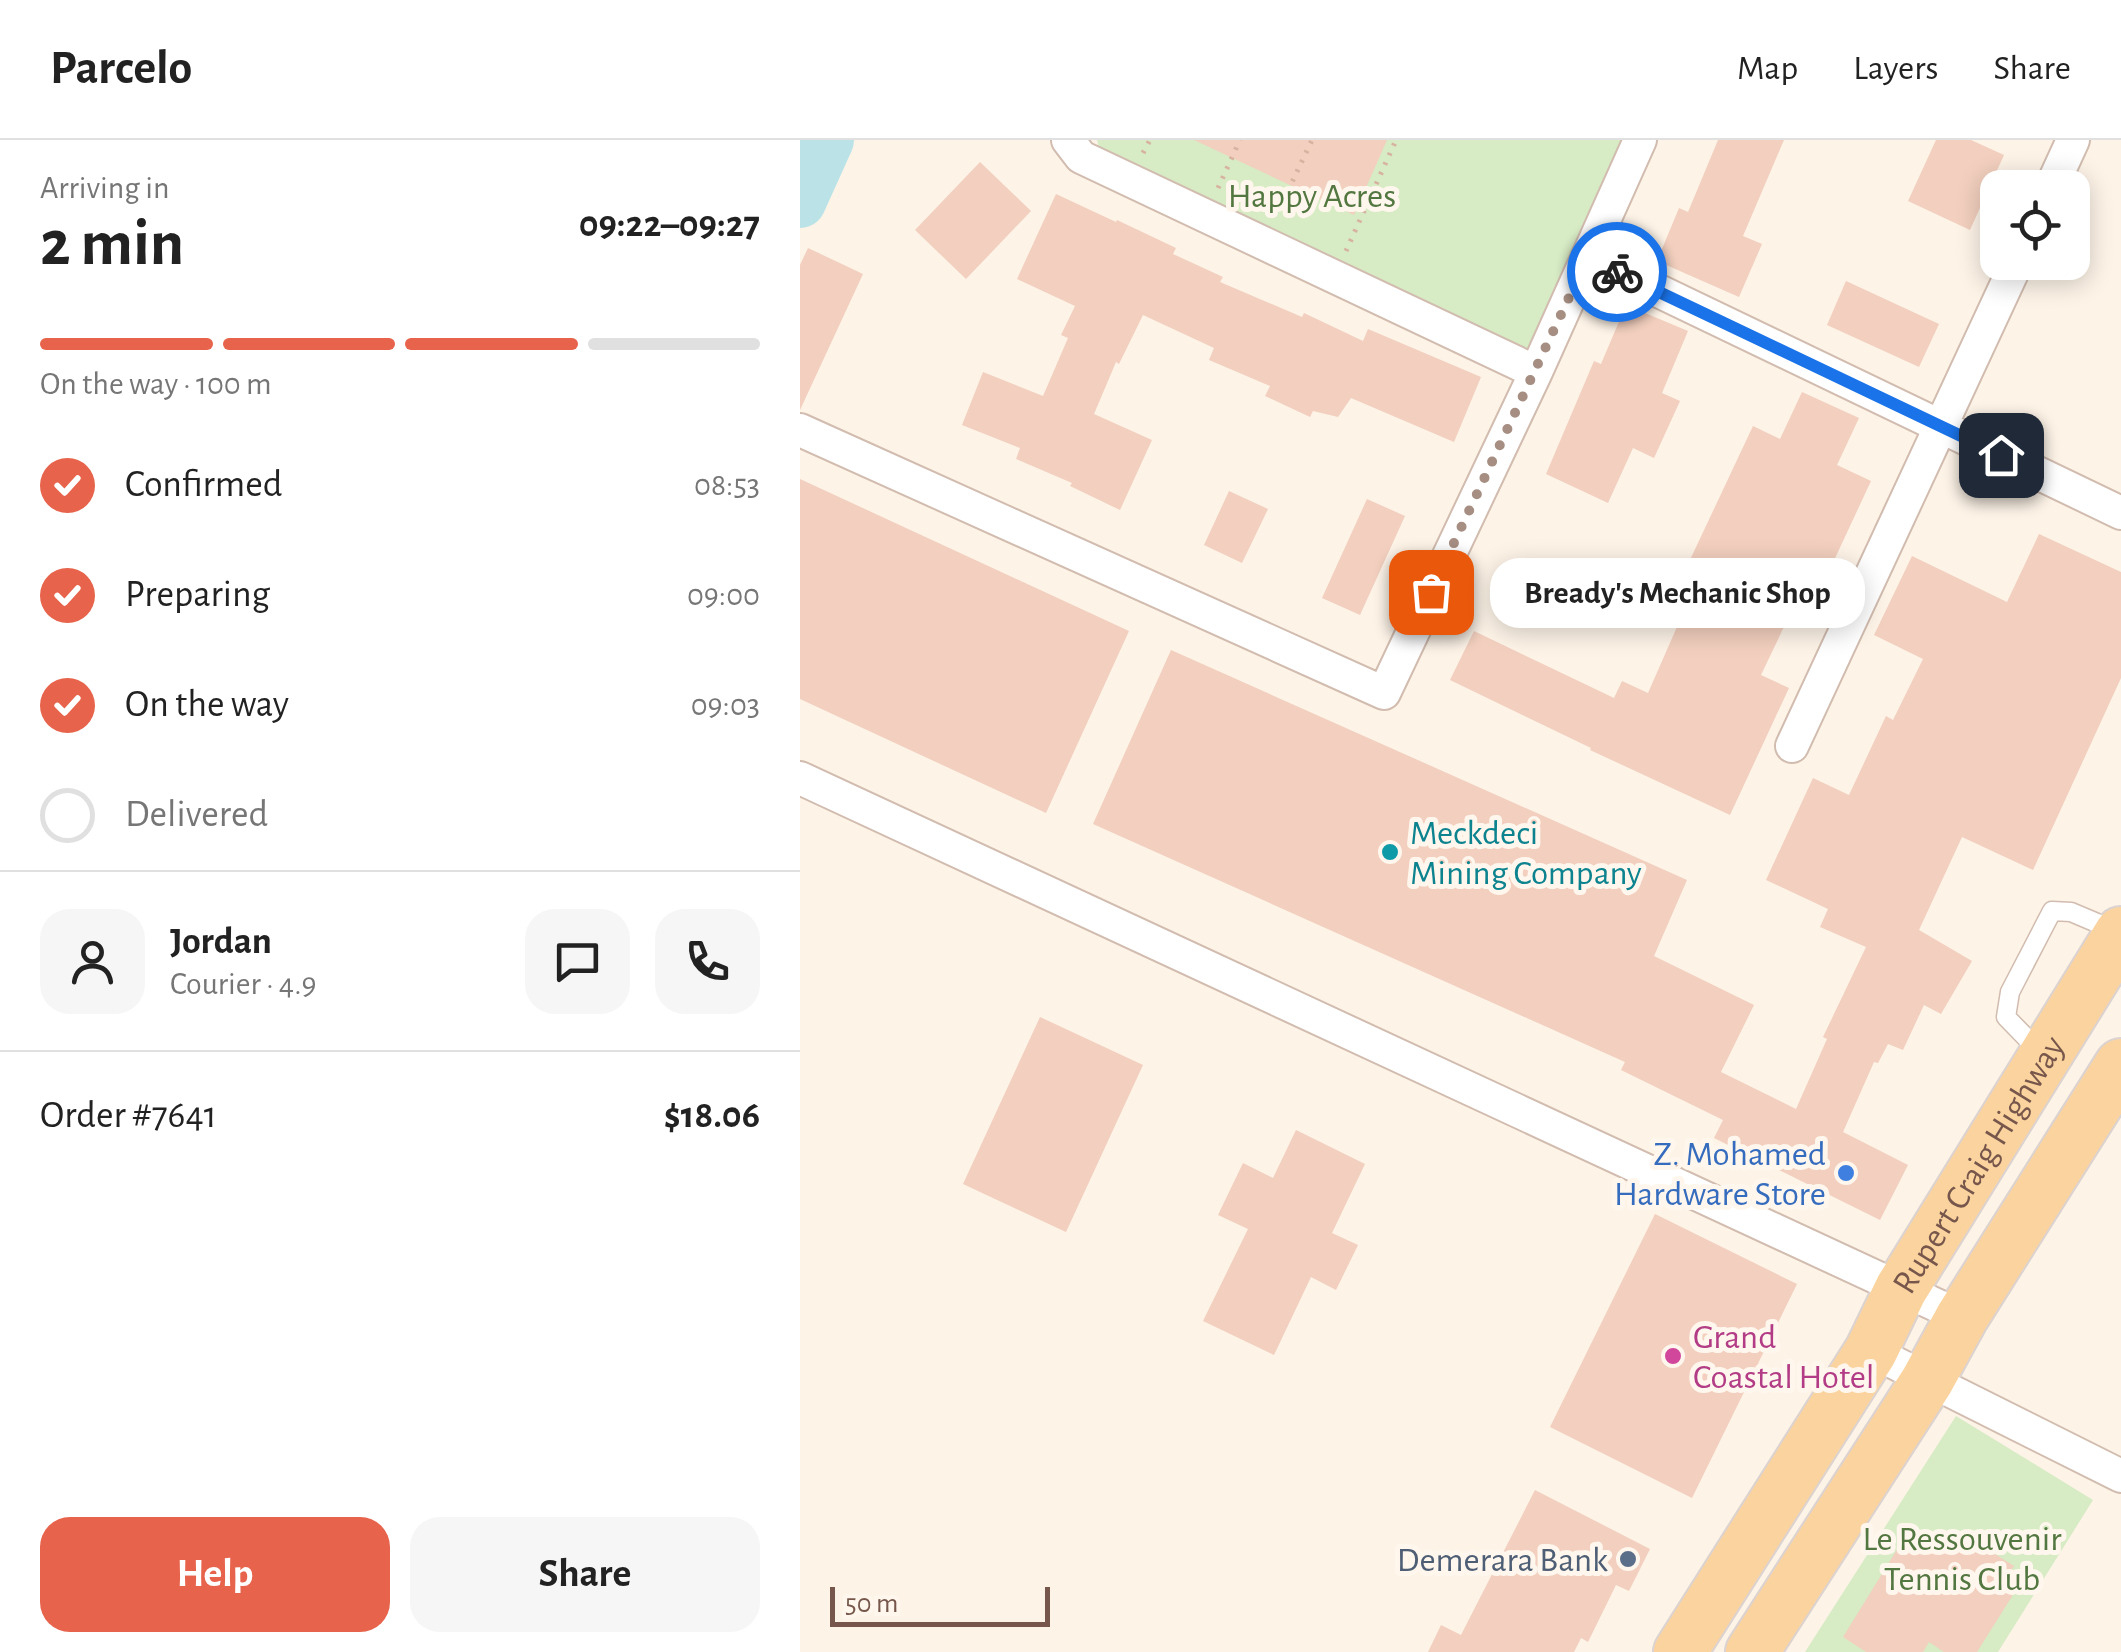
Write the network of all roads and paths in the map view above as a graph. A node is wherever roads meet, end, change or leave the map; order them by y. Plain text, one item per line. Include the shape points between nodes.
1 (1068, 140) edge
2 (1150, 140) edge
3 (1240, 140) edge
4 (1312, 140) edge
5 (1396, 140) edge
6 (1640, 140) edge
7 (2074, 140) edge
8 (1129, 147) dead end
9 (2060, 170) edge
10 (1232, 195) dead end
11 (1261, 209) dead end
12 (1346, 251) dead end
13 (1588, 257) junction
14 (2008, 280) edge
15 (1536, 372) junction
16 (1940, 426) junction
17 (800, 430) edge
18 (2121, 513) edge
19 (1792, 746) dead end
20 (800, 778) edge
21 (2121, 933) edge
22 (2044, 1057) junction
23 (2121, 1066) edge
24 (1901, 1289) junction
25 (1962, 1318) junction
26 (1871, 1352) junction
27 (1927, 1381) junction
28 (2121, 1476) edge
29 (1680, 1652) edge
30 (1752, 1652) edge

1 - 15 street via 1081,157
2 - 8 path via 1143,154
3 - 10 path via 1218,188
4 - 11 path via 1276,216
5 - 12 path
6 - 13 street
7 - 9 street
13 - 15 street
13 - 16 street
14 - 16 street
15 - 17 street via 1384,693
16 - 18 street
16 - 19 street
20 - 24 street
21 - 22 main road, Rupert Craig Highway
21 - 22 lane via 2052,911 2010,992 2006,1017
22 - 24 main road, Rupert Craig Highway
23 - 25 main road, Rupert Craig Highway
24 - 25 street
24 - 26 main road, Rupert Craig Highway
25 - 27 main road, Rupert Craig Highway
26 - 27 street
26 - 29 main road, Rupert Craig Highway
27 - 28 street
27 - 30 main road, Rupert Craig Highway

